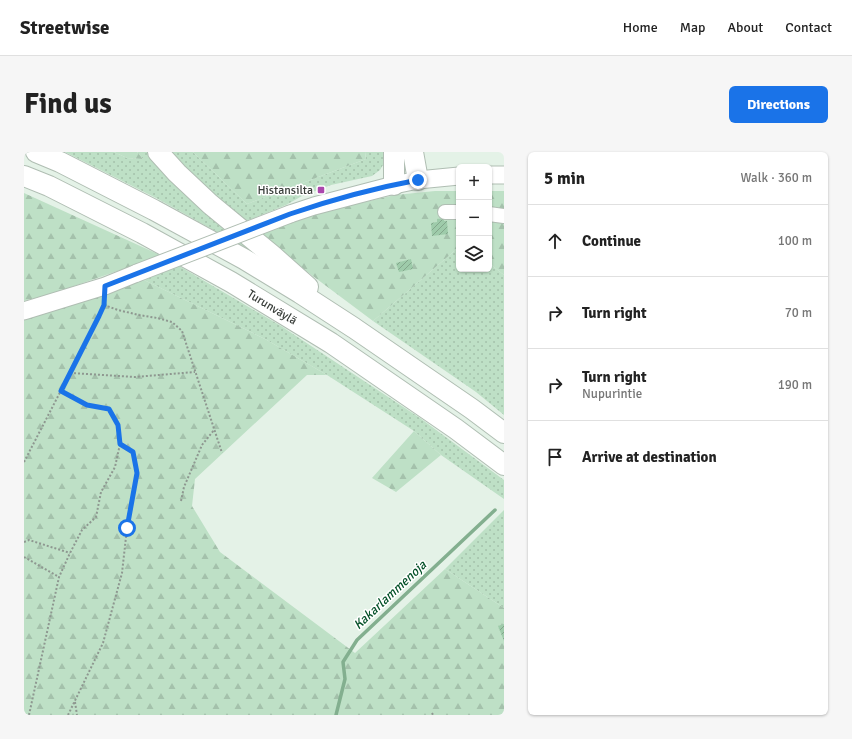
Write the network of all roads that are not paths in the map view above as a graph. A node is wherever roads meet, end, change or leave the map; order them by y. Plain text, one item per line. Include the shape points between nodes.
1 (36, 152) edge
2 (158, 152) edge
3 (394, 152) edge
4 (413, 152) edge
5 (492, 175) edge
6 (504, 175) edge
7 (24, 176) edge
8 (456, 176) edge
9 (418, 180) junction
10 (394, 185) junction
11 (445, 212) dead end
12 (456, 212) edge
13 (492, 214) edge
14 (504, 216) edge
15 (24, 311) edge
16 (354, 328) junction
17 (504, 433) edge
18 (504, 465) edge

1 - 16 highway via 154,210 244,259
2 - 16 highway via 176,173 210,204
3 - 10 highway
4 - 9 highway
5 - 6 main road
7 - 18 highway, Turunväylä via 142,233 231,282 331,343
8 - 9 main road
9 - 10 main road
10 - 15 main road, bridge via 290,214 105,286
11 - 12 lane
13 - 14 lane
16 - 17 highway

